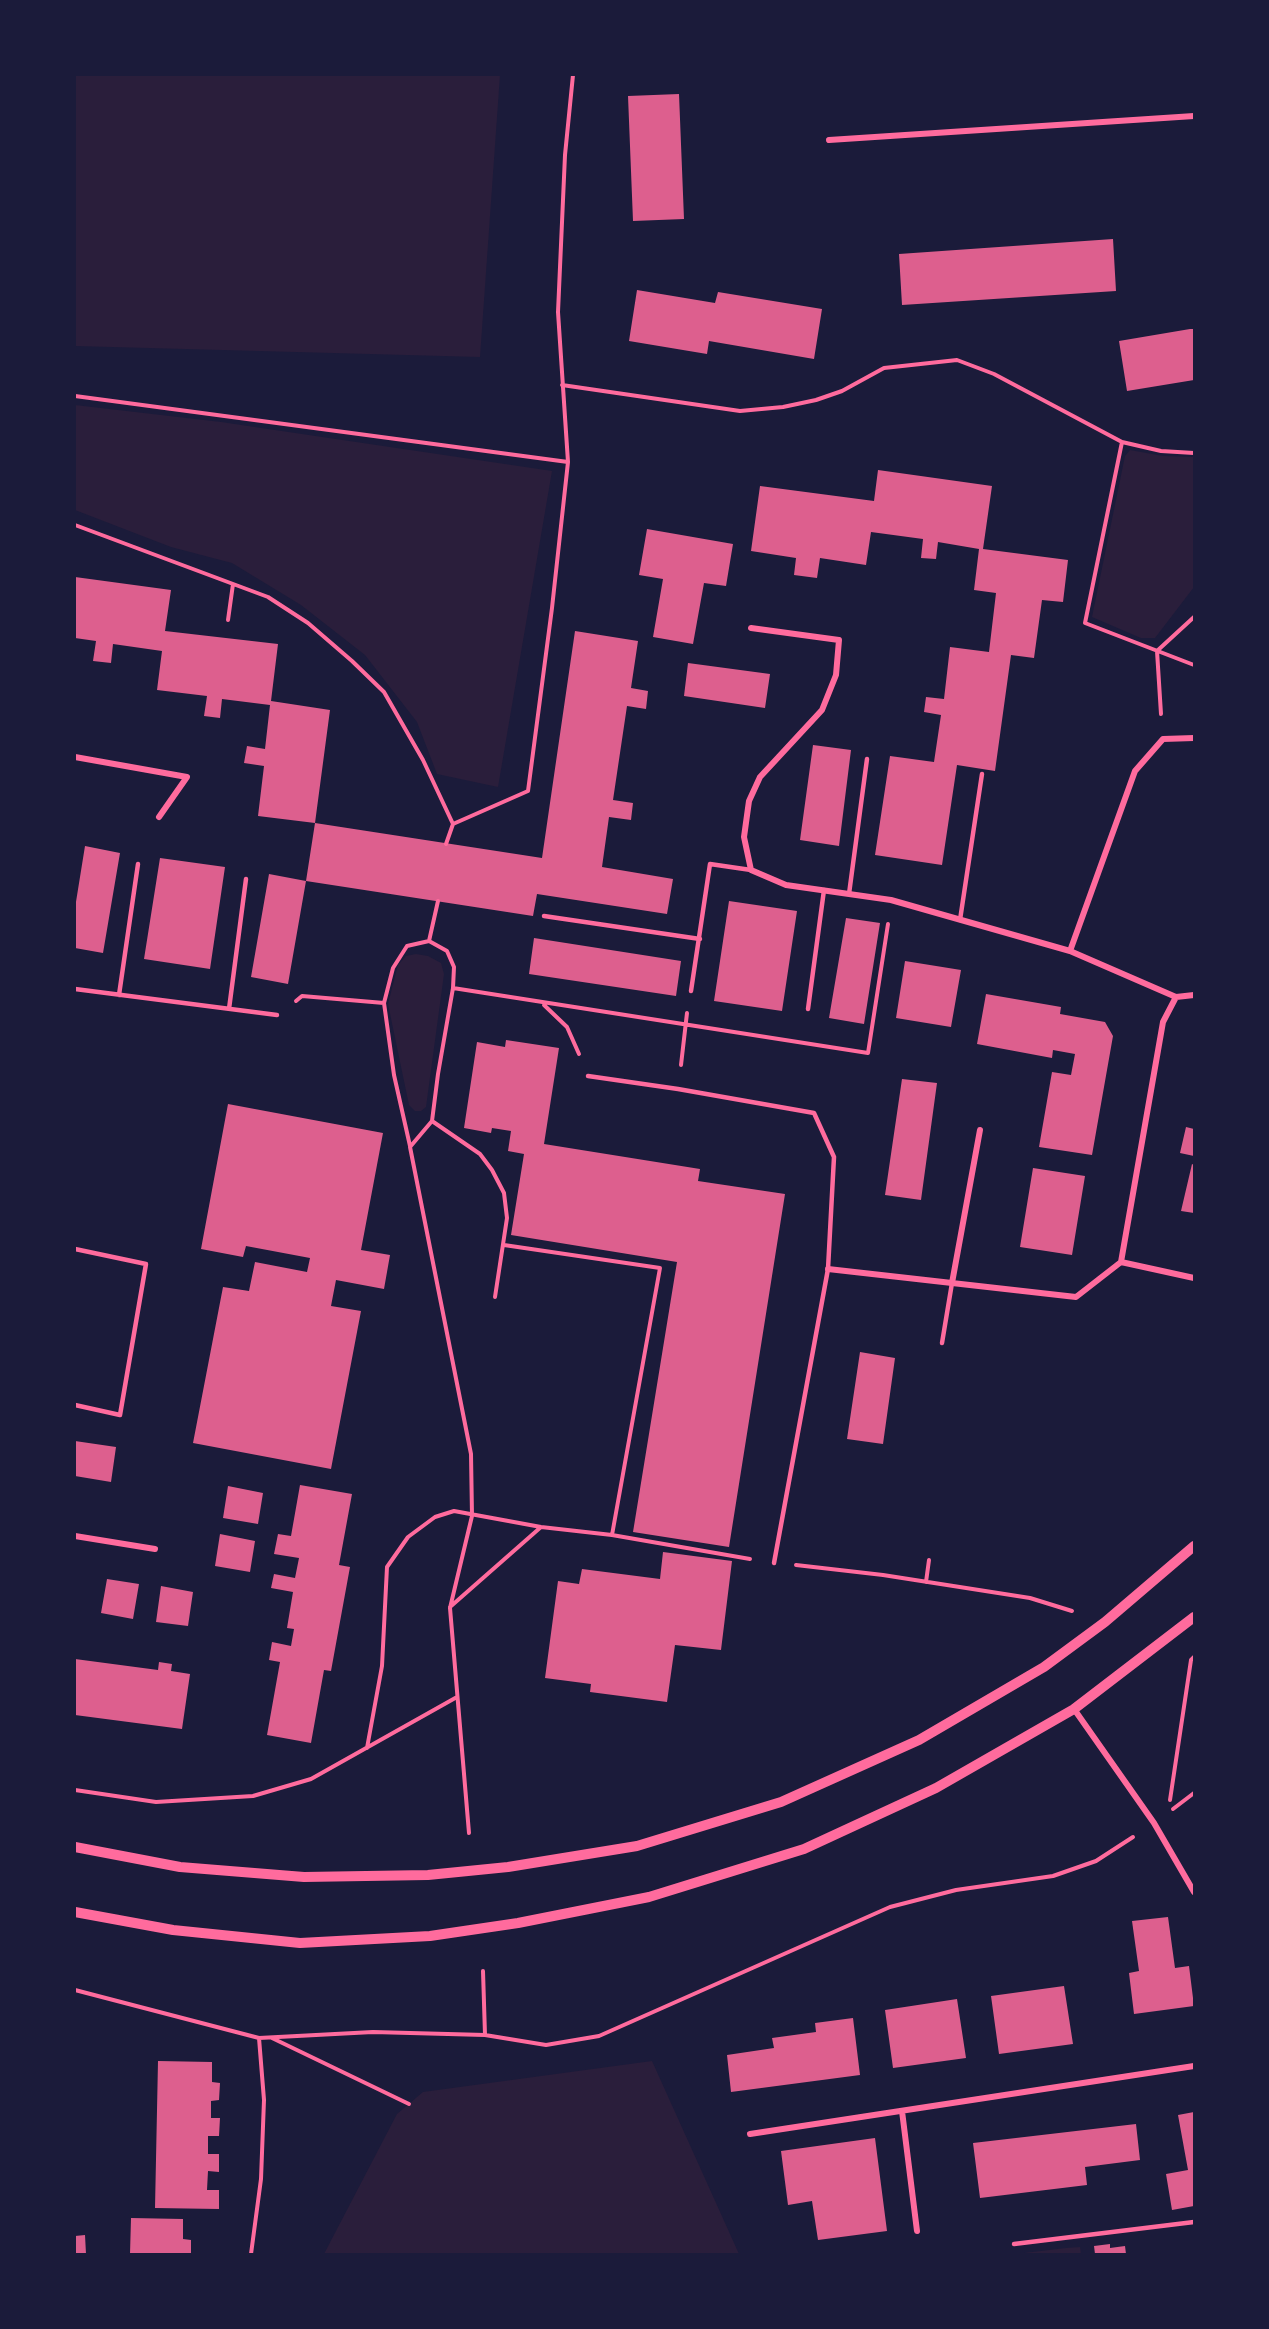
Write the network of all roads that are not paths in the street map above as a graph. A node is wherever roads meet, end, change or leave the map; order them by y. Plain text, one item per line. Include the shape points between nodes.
1 (1194, 116) edge
2 (830, 140) dead end
3 (751, 628) dead end
4 (1194, 738) edge
5 (75, 757) edge
6 (867, 759) dead end
7 (981, 774) dead end
8 (159, 817) dead end
9 (138, 864) dead end
10 (751, 870) junction
11 (246, 879) dead end
12 (824, 890) junction
13 (849, 894) junction
14 (544, 916) dead end
15 (960, 920) junction
16 (700, 939) junction
17 (1070, 951) junction
18 (75, 989) edge
19 (691, 991) road end
20 (119, 995) junction
21 (1194, 995) edge
22 (1176, 997) junction
23 (229, 1009) junction
24 (808, 1009) dead end
25 (277, 1015) road end
26 (588, 1076) road end
27 (980, 1130) dead end
28 (75, 1250) edge
29 (1121, 1262) junction
30 (828, 1269) junction
31 (1194, 1278) edge
32 (952, 1284) junction
33 (942, 1343) dead end
34 (75, 1405) edge
35 (75, 1536) edge
36 (1194, 1546) edge
37 (155, 1549) dead end
38 (774, 1563) road end
39 (1194, 1617) edge
40 (1074, 1709) junction
41 (75, 1847) edge
42 (1194, 1892) edge
43 (75, 1912) edge
44 (1194, 2066) edge
45 (902, 2111) junction
46 (750, 2134) dead end
47 (1194, 2223) edge
48 (917, 2231) dead end
49 (1014, 2244) dead end

1 - 2 street
3 - 10 street via 839,640 836,675 822,710 760,777 749,801 744,837
4 - 17 street via 1162,739 1136,771
5 - 8 street via 187,777
6 - 13 lane
7 - 15 lane
9 - 20 lane
10 - 12 street via 786,885
10 - 16 lane via 710,864
11 - 23 lane
12 - 13 street
12 - 24 lane
13 - 15 street via 891,900
14 - 16 lane
15 - 17 street
16 - 19 lane
17 - 22 street
18 - 20 lane
20 - 23 lane
21 - 22 street
22 - 29 street via 1163,1022
23 - 25 lane
26 - 30 lane via 814,1113 834,1158
27 - 32 street
28 - 34 lane via 146,1264 120,1415
29 - 31 street
29 - 32 street via 1076,1297
30 - 32 street
30 - 38 lane
32 - 33 lane
35 - 37 street
36 - 41 street via 1105,1622 1044,1666 919,1740 781,1802 637,1846 508,1867 428,1875 304,1877 180,1867
39 - 40 street
40 - 42 street via 1154,1823
40 - 43 street via 936,1788 804,1849 649,1897 430,1936 300,1943 173,1930
44 - 45 street
45 - 46 street
45 - 48 street
47 - 49 lane

